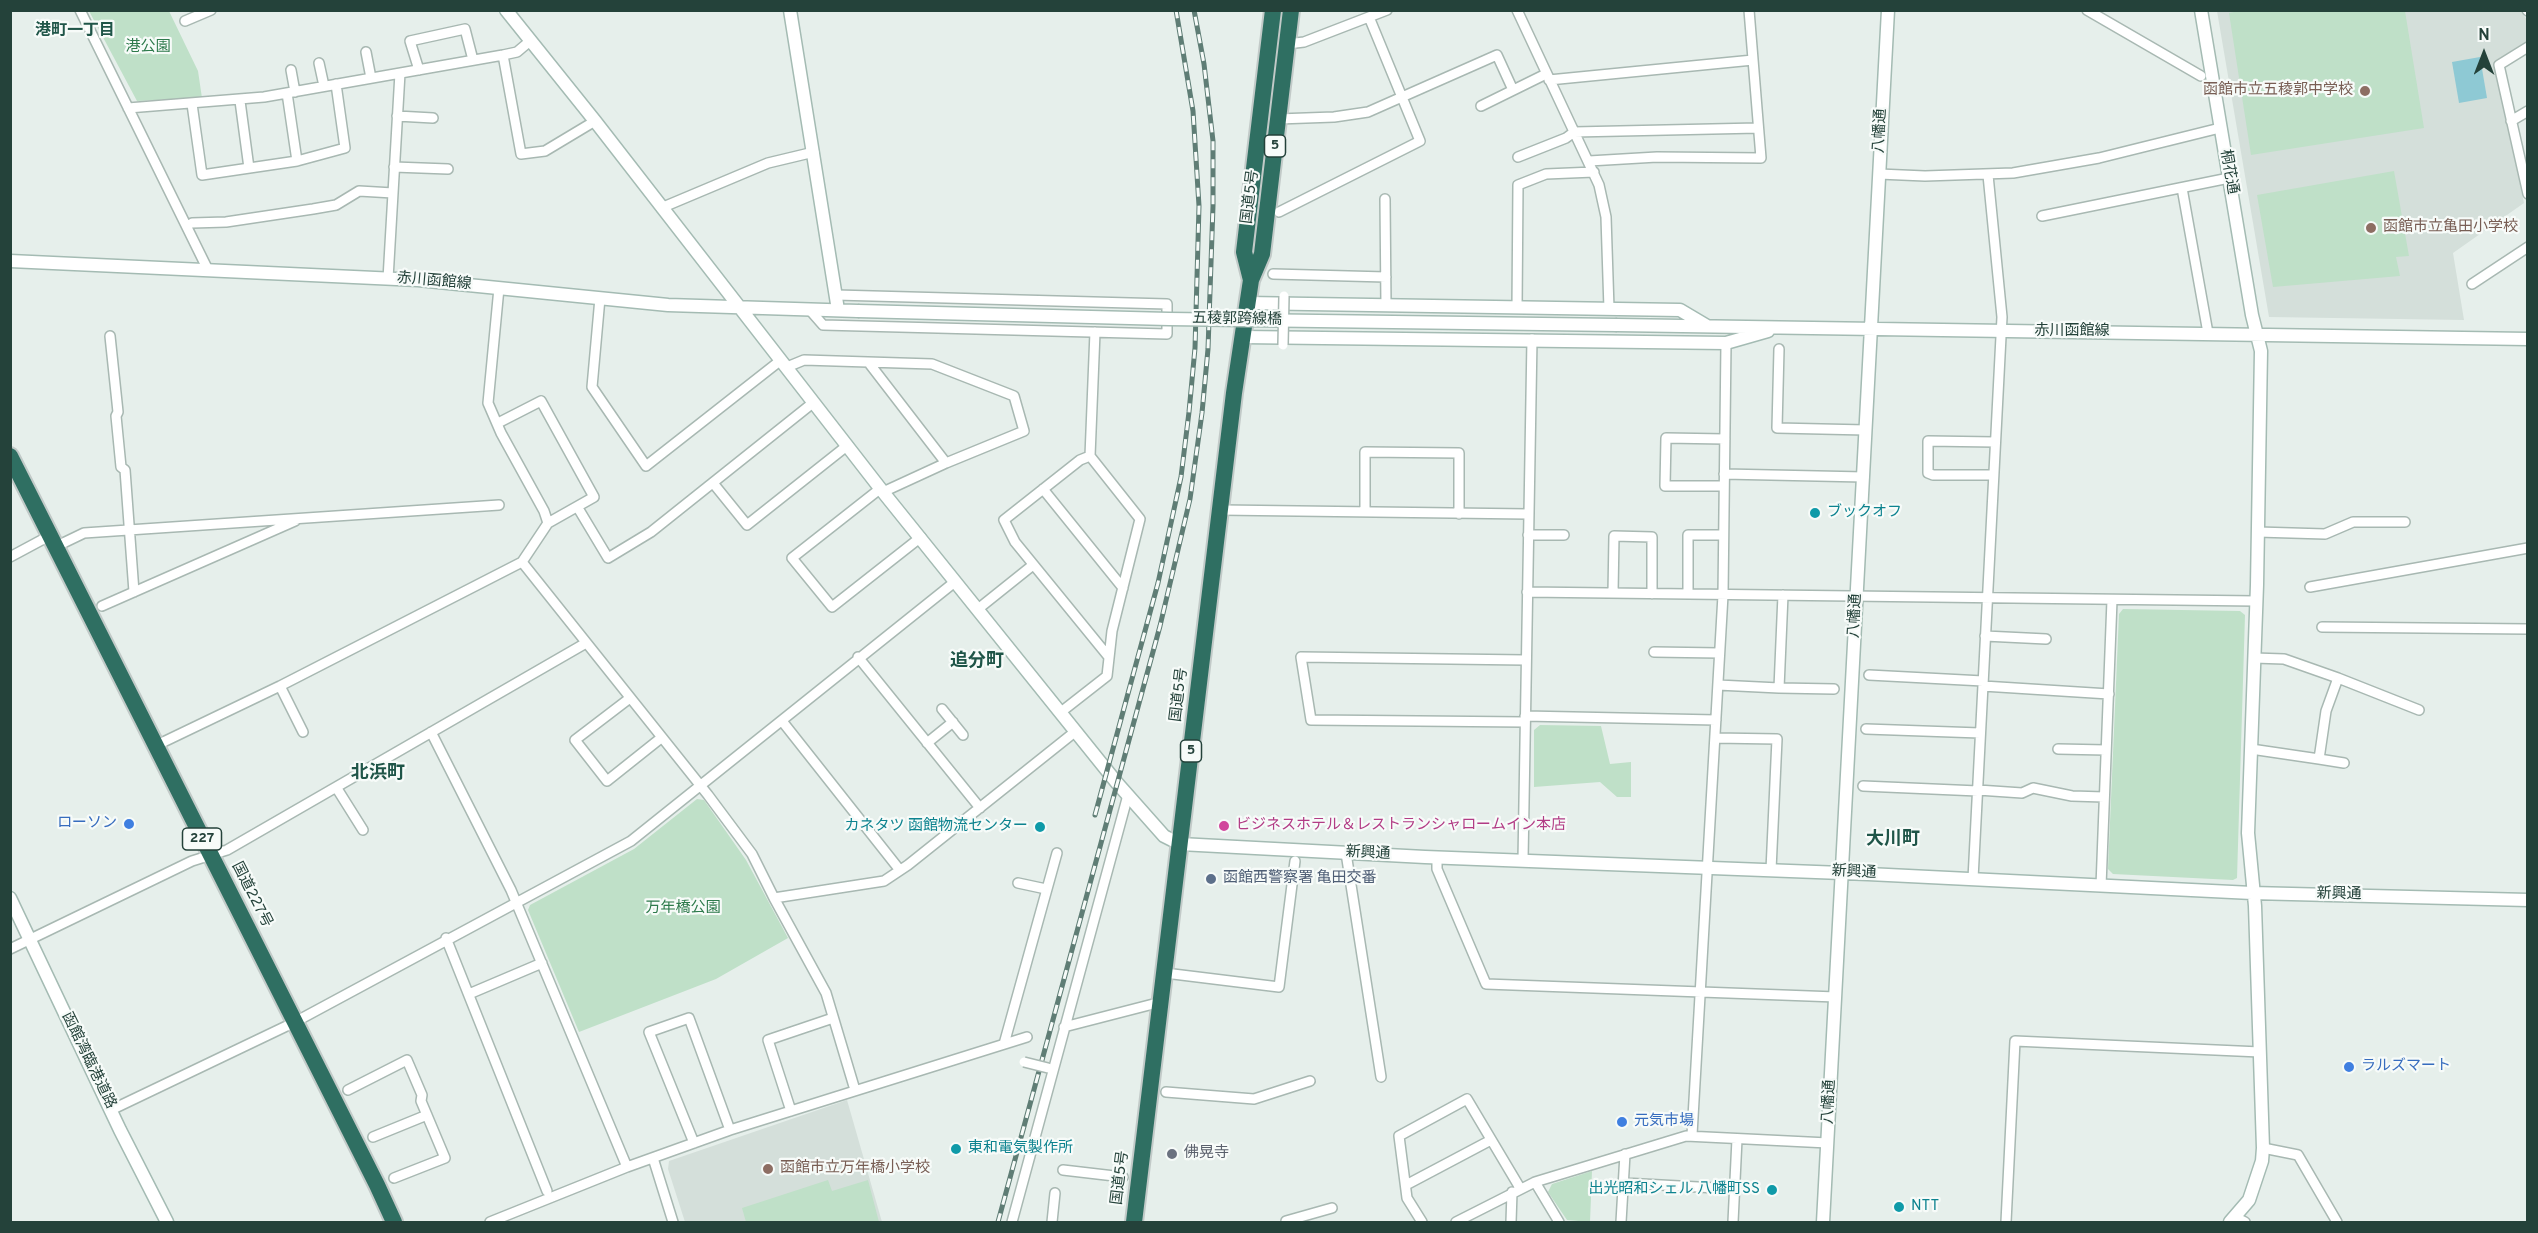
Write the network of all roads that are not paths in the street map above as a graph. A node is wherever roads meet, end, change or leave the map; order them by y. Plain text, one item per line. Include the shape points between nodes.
1 (80, 10) edge
2 (211, 10) edge
3 (506, 10) edge
4 (790, 10) edge
5 (1273, 10) edge
6 (1291, 10) edge
7 (1387, 10) edge
8 (1749, 10) edge
9 (1888, 10) edge
10 (2087, 10) edge
11 (2201, 10) edge
12 (1520, 11) edge
13 (1369, 17) junction
14 (185, 21) dead end
15 (530, 41) junction
16 (1287, 44) junction
17 (2528, 48) edge
18 (366, 52) dead end
19 (503, 55) junction
20 (473, 60) junction
21 (1753, 60) junction
22 (319, 63) dead end
23 (291, 70) dead end
24 (418, 70) junction
25 (400, 73) junction
26 (2201, 76) dead end
27 (1548, 77) junction
28 (372, 78) junction
29 (336, 84) junction
30 (324, 86) junction
31 (1513, 90) junction
32 (291, 93) junction
33 (1402, 97) junction
34 (240, 101) junction
35 (192, 104) junction
36 (1481, 106) dead end
37 (128, 108) junction
38 (2528, 111) edge
39 (397, 116) junction
40 (432, 118) dead end
41 (1278, 119) junction
42 (595, 121) junction
43 (2511, 121) junction
44 (1758, 128) junction
45 (2220, 128) junction
46 (1574, 132) junction
47 (814, 152) junction
48 (1518, 157) dead end
49 (297, 161) junction
50 (1589, 161) junction
51 (394, 166) junction
52 (249, 168) junction
53 (448, 169) dead end
54 (2525, 171) edge
55 (1594, 172) junction
56 (1879, 174) junction
57 (1988, 175) junction
58 (2229, 178) junction
59 (2182, 188) junction
60 (393, 193) junction
61 (2528, 194) edge
62 (1385, 199) dead end
63 (661, 208) junction
64 (1279, 212) dead end
65 (2042, 216) dead end
66 (192, 223) dead end
67 (2528, 247) edge
68 (10, 261) edge
69 (208, 270) junction
70 (1273, 274) dead end
71 (1386, 277) junction
72 (388, 279) junction
73 (1251, 280) junction
74 (2472, 284) dead end
75 (499, 288) junction
76 (836, 295) junction
77 (1284, 296) dead end
78 (600, 298) junction
79 (1247, 303) junction
80 (738, 306) junction
81 (1386, 306) junction
82 (1517, 308) junction
83 (809, 309) junction
84 (1609, 309) junction
85 (838, 310) junction
86 (858, 311) joint
87 (1617, 325) joint
88 (1707, 326) junction
89 (1782, 327) junction
90 (1871, 330) junction
91 (1095, 332) junction
92 (2000, 332) junction
93 (2208, 333) junction
94 (2257, 333) junction
95 (110, 336) dead end
96 (1243, 337) junction
97 (1532, 339) junction
98 (2528, 339) edge
99 (1726, 343) junction
100 (1283, 345) dead end
101 (1779, 349) dead end
102 (869, 363) junction
103 (784, 364) junction
104 (814, 402) junction
105 (498, 423) junction
106 (1866, 430) junction
107 (1725, 439) junction
108 (1995, 442) junction
109 (848, 445) junction
110 (10, 456) edge
111 (1090, 456) junction
112 (946, 463) junction
113 (1724, 474) junction
114 (1993, 475) junction
115 (1864, 477) junction
116 (713, 483) junction
117 (1724, 486) junction
118 (1043, 489) junction
119 (882, 490) junction
120 (499, 505) dead end
121 (578, 508) junction
122 (1221, 510) junction
123 (1365, 512) junction
124 (1459, 514) junction
125 (1528, 514) junction
126 (300, 519) junction
127 (2405, 522) dead end
128 (548, 523) junction
129 (130, 531) junction
130 (2258, 532) junction
131 (1527, 535) junction
132 (1564, 535) dead end
133 (1723, 535) junction
134 (921, 537) junction
135 (54, 541) junction
136 (2528, 548) edge
137 (10, 557) edge
138 (522, 562) junction
139 (1034, 565) junction
140 (956, 581) junction
141 (2310, 587) dead end
142 (1123, 588) junction
143 (134, 592) junction
144 (1527, 592) junction
145 (1613, 593) junction
146 (1652, 594) junction
147 (1688, 594) junction
148 (1723, 595) junction
149 (1783, 595) junction
150 (1857, 596) junction
151 (1987, 598) junction
152 (2112, 600) junction
153 (2256, 601) junction
154 (102, 606) dead end
155 (978, 609) junction
156 (2322, 627) dead end
157 (2528, 629) edge
158 (1985, 636) junction
159 (2046, 639) dead end
160 (586, 643) junction
161 (1654, 652) dead end
162 (1719, 653) junction
163 (1108, 656) junction
164 (858, 657) junction
165 (2254, 658) junction
166 (1526, 660) junction
167 (1869, 675) dead end
168 (2338, 678) junction
169 (1983, 684) junction
170 (1718, 685) junction
171 (280, 686) junction
172 (1779, 688) junction
173 (1834, 689) dead end
174 (2109, 693) junction
175 (630, 698) junction
176 (942, 709) dead end
177 (2419, 710) dead end
178 (1061, 712) junction
179 (1525, 719) junction
180 (1716, 720) junction
181 (782, 721) junction
182 (953, 722) junction
183 (1866, 729) dead end
184 (1076, 731) junction
185 (303, 732) dead end
186 (431, 732) junction
187 (1980, 734) junction
188 (963, 735) dead end
189 (661, 738) junction
190 (1715, 738) junction
191 (927, 743) junction
192 (155, 746) junction
193 (2058, 749) dead end
194 (2251, 749) junction
195 (2106, 750) junction
196 (2319, 759) junction
197 (2344, 763) dead end
198 (1863, 786) dead end
199 (336, 787) junction
200 (700, 787) junction
201 (1978, 791) junction
202 (1128, 795) junction
203 (2104, 796) junction
204 (980, 808) junction
205 (363, 830) dead end
206 (1180, 844) junction
207 (1057, 853) dead end
208 (1346, 853) junction
209 (209, 855) junction
210 (1437, 858) junction
211 (1523, 860) junction
212 (1294, 861) dead end
213 (1708, 867) junction
214 (899, 869) junction
215 (1771, 870) junction
216 (1842, 872) junction
217 (1973, 879) junction
218 (1018, 883) dead end
219 (2101, 886) junction
220 (1046, 889) junction
221 (2252, 893) junction
222 (10, 898) edge
223 (774, 898) junction
224 (2528, 900) edge
225 (517, 902) junction
226 (446, 938) junction
227 (29, 940) junction
228 (10, 949) edge
229 (542, 963) junction
230 (1165, 974) junction
231 (1702, 991) junction
232 (469, 994) junction
233 (1836, 997) junction
234 (1161, 1002) junction
235 (833, 1018) junction
236 (295, 1022) junction
237 (1064, 1027) junction
238 (1027, 1037) dead end
239 (1004, 1044) junction
240 (2260, 1052) junction
241 (1024, 1062) dead end
242 (1048, 1068) dead end
243 (1381, 1077) dead end
244 (1310, 1081) dead end
245 (348, 1089) dead end
246 (855, 1090) junction
247 (1166, 1092) dead end
248 (111, 1110) junction
249 (792, 1111) junction
250 (427, 1115) junction
251 (730, 1130) junction
252 (1692, 1135) junction
253 (373, 1137) dead end
254 (1737, 1138) junction
255 (1491, 1140) junction
256 (694, 1143) junction
257 (1827, 1143) junction
258 (2263, 1148) junction
259 (1625, 1154) junction
260 (653, 1158) junction
261 (627, 1167) junction
262 (1063, 1170) dead end
263 (1123, 1176) dead end
264 (394, 1178) dead end
265 (1535, 1182) junction
266 (1624, 1183) junction
267 (1406, 1185) junction
268 (1735, 1189) junction
269 (1516, 1190) junction
270 (547, 1191) dead end
271 (1055, 1193) dead end
272 (1332, 1208) dead end
273 (2237, 1221) edge
274 (167, 1222) edge
275 (394, 1222) edge
276 (490, 1222) edge
277 (673, 1222) edge
278 (1012, 1222) edge
279 (1052, 1222) edge
280 (1134, 1222) edge
281 (1285, 1222) edge
282 (1422, 1222) edge
283 (1456, 1222) edge
284 (1511, 1222) edge
285 (1559, 1222) edge
286 (1621, 1222) edge
287 (1733, 1222) edge
288 (1823, 1222) edge
289 (2006, 1222) edge
290 (2337, 1222) edge

1 - 37 street
2 - 14 street
3 - 15 street
4 - 47 street
5 - 73 highway, 国道5号 / 5 via 1244,252
6 - 16 highway, 国道5号 / 5
7 - 13 street
8 - 21 street
9 - 56 street, 八幡通
10 - 26 street
11 - 45 street, 桐花通
12 - 27 street
13 - 16 street via 1304,42
13 - 33 street
15 - 19 street via 517,52
15 - 42 street
16 - 41 highway, 国道5号 / 5
17 - 43 street via 2499,65
18 - 28 street
19 - 20 street
19 - 42 street via 521,154 545,151
20 - 24 street
20 - 24 street via 465,29 410,41
21 - 27 street
21 - 44 street
22 - 30 street
23 - 32 street
24 - 25 street
25 - 28 street
25 - 39 street
27 - 31 street
27 - 46 street
28 - 29 street
29 - 30 street
29 - 49 street via 345,148
30 - 32 street
31 - 33 street via 1497,55
31 - 36 street
32 - 34 street
32 - 49 street
33 - 41 street via 1347,116
33 - 64 street via 1420,141
34 - 35 street
34 - 52 street
35 - 37 street
35 - 52 street via 202,175
37 - 69 street
38 - 43 street
39 - 40 street
39 - 51 street
41 - 73 highway, 国道5号 / 5 via 1262,254
42 - 63 street
43 - 54 street
44 - 46 street
44 - 50 street via 1761,162 1657,157
45 - 57 street via 2099,158
45 - 58 street, 桐花通
46 - 48 street
46 - 50 street
47 - 63 street via 768,163
47 - 76 street
49 - 52 street
50 - 55 street
51 - 53 street
51 - 60 street
54 - 61 street
55 - 82 street via 1546,174 1518,185
55 - 84 street via 1606,217
56 - 57 street
56 - 90 street, 八幡通
57 - 92 street via 2002,317
58 - 59 street
58 - 94 street, 桐花通
59 - 65 street
59 - 93 street
60 - 66 street via 359,191 336,204 313,209
60 - 72 street
62 - 71 street
63 - 80 street
67 - 74 street
68 - 69 street, 赤川函館線
69 - 72 street, 赤川函館線
70 - 71 street
71 - 81 street
72 - 75 street, 赤川函館線
73 - 79 highway, 国道5号 / 5
75 - 78 street, 赤川函館線
75 - 105 street via 488,403
76 - 85 street
76 - 91 street via 1167,304 1167,334
77 - 100 street, bridge
78 - 80 street, 赤川函館線 via 668,305
78 - 103 street via 592,387 646,466
79 - 81 street
79 - 96 highway, 国道5号 / 5
80 - 83 street, 赤川函館線
80 - 103 street
81 - 82 street
82 - 84 street
83 - 85 street, 赤川函館線
83 - 91 street via 823,325
84 - 88 street via 1680,309
85 - 86 street, 赤川函館線
86 - 87 street, 五稜郭跨線橋, bridge
87 - 88 street, 赤川函館線
88 - 89 street, 赤川函館線
89 - 90 street, 赤川函館線
89 - 99 street
90 - 92 street, 赤川函館線
90 - 106 street, 八幡通
91 - 111 street
92 - 93 street, 赤川函館線
92 - 108 street
93 - 94 street, 赤川函館線
94 - 98 street, 赤川函館線
94 - 130 street, 桐花通 via 2261,351
95 - 129 street
96 - 97 street
96 - 122 highway, 国道5号 / 5
97 - 99 street
97 - 125 street
99 - 107 street
101 - 106 street via 1777,428
102 - 103 street via 804,360
102 - 112 street
102 - 112 street via 932,364 1014,396 1024,431
103 - 104 street
104 - 109 street
104 - 116 street
105 - 121 street via 541,401 594,497
105 - 128 street
106 - 115 street, 八幡通
107 - 113 street
107 - 117 street via 1666,438 1665,486
108 - 114 street
108 - 114 street via 1928,441 1928,473
109 - 116 street via 747,525
109 - 119 street
110 - 135 highway, 国道227号 / 227
111 - 118 street
111 - 142 street via 1140,519
112 - 119 street
113 - 115 street
113 - 117 street
114 - 151 street
115 - 150 street, 八幡通
116 - 121 street via 651,532 608,558
117 - 133 street
118 - 139 street via 1004,520 1015,542
118 - 142 street
119 - 134 street
119 - 134 street via 792,558 832,607
120 - 126 street
121 - 128 street
122 - 123 street
122 - 206 highway, 国道5号 / 5
123 - 124 street
123 - 124 street via 1365,452 1459,453
124 - 125 street
125 - 131 street
126 - 129 street
126 - 143 street
127 - 130 street via 2353,522 2325,534
128 - 138 street
129 - 135 street via 84,533
129 - 143 street
130 - 153 street, 桐花通
131 - 132 street
131 - 144 street
133 - 147 street via 1688,535
133 - 148 street
134 - 140 street
135 - 137 street
135 - 192 highway, 国道227号 / 227
136 - 141 street
138 - 160 street
138 - 171 street
139 - 155 street
139 - 163 street
140 - 155 street
140 - 164 street
142 - 163 street
143 - 154 street
144 - 145 street
144 - 166 street
145 - 146 street
145 - 146 street via 1614,536 1652,537
146 - 147 street
147 - 148 street
148 - 149 street
148 - 162 street
149 - 150 street
149 - 172 street
150 - 151 street
150 - 216 street, 八幡通
151 - 152 street
151 - 158 street
152 - 153 street
152 - 174 street
153 - 165 street, 桐花通
155 - 178 street
156 - 157 street
158 - 159 street
158 - 169 street
160 - 175 street
160 - 186 street
161 - 162 street
162 - 170 street
163 - 178 street via 1107,676
164 - 181 street
164 - 191 street
165 - 168 street via 2284,659
165 - 194 street, 桐花通
166 - 179 street
166 - 179 street via 1301,657 1311,720
167 - 169 street
168 - 177 street
168 - 196 street via 2326,711
169 - 174 street
169 - 187 street
170 - 172 street
170 - 180 street
171 - 185 street
171 - 192 street
172 - 173 street
174 - 195 street
175 - 189 street
175 - 189 street via 575,740 608,781
176 - 182 street
178 - 184 street
179 - 180 street
179 - 211 street
180 - 190 street
181 - 200 street
181 - 214 street
182 - 188 street
182 - 191 street
183 - 187 street
184 - 202 street
184 - 204 street
186 - 199 street
186 - 225 street
187 - 201 street
189 - 200 street
190 - 213 street
190 - 215 street via 1777,739
191 - 204 street
192 - 209 highway, 国道227号 / 227
193 - 195 street
194 - 196 street
194 - 221 street, 桐花通 via 2248,833
195 - 203 street
196 - 197 street
198 - 201 street
199 - 205 street
199 - 209 street via 227,850
200 - 223 street via 752,854
200 - 225 street via 631,841
201 - 203 street via 2022,793 2033,788 2072,796
201 - 217 street
202 - 206 street via 1164,836
202 - 237 street
203 - 219 street
204 - 214 street
206 - 208 street, 新興通
206 - 230 highway, 国道5号 / 5
207 - 220 street
208 - 210 street, 新興通
208 - 243 street
209 - 227 street
209 - 236 highway, 国道227号 / 227
210 - 211 street, 新興通
210 - 231 street via 1437,869 1486,984
211 - 213 street, 新興通
212 - 230 street via 1278,987
213 - 215 street, 新興通
213 - 231 street
214 - 223 street via 884,881
215 - 216 street, 新興通
216 - 217 street, 新興通
216 - 233 street, 八幡通
217 - 219 street, 新興通
218 - 220 street
219 - 221 street, 新興通
220 - 239 street
221 - 224 street, 新興通
221 - 240 street, 桐花通
222 - 227 street, 函館湾臨港道路
223 - 235 street via 826,993
225 - 226 street
225 - 229 street
226 - 232 street
226 - 236 street
227 - 228 street
227 - 248 street, 函館湾臨港道路
229 - 232 street
229 - 261 street
230 - 234 highway, 国道5号 / 5
231 - 233 street
231 - 252 street
232 - 270 street
233 - 257 street, 八幡通
234 - 237 street
234 - 280 highway, 国道5号 / 5
235 - 246 street
235 - 249 street via 768,1040
236 - 248 street
236 - 275 highway, 国道227号 / 227
237 - 278 street
238 - 239 street
239 - 246 street
240 - 258 street, 桐花通
240 - 289 street via 2015,1041
241 - 242 street, bridge
244 - 247 street via 1254,1099
245 - 250 street via 407,1060
246 - 249 street
248 - 274 street, 函館湾臨港道路
249 - 251 street
250 - 253 street
250 - 264 street via 445,1158
251 - 256 street
251 - 256 street via 689,1018 650,1032
252 - 254 street
252 - 259 street
254 - 257 street
254 - 268 street
255 - 267 street
255 - 267 street via 1467,1099 1399,1136
255 - 269 street
256 - 260 street
257 - 288 street, 八幡通
258 - 273 street, 桐花通 via 2249,1200
258 - 290 street via 2298,1155
259 - 265 street
259 - 266 street
260 - 261 street
260 - 277 street
261 - 276 street
262 - 263 street
265 - 269 street
265 - 285 street
266 - 268 street
266 - 286 street
267 - 282 street via 1407,1198
268 - 287 street
269 - 283 street
269 - 284 street
271 - 279 street
272 - 281 street

